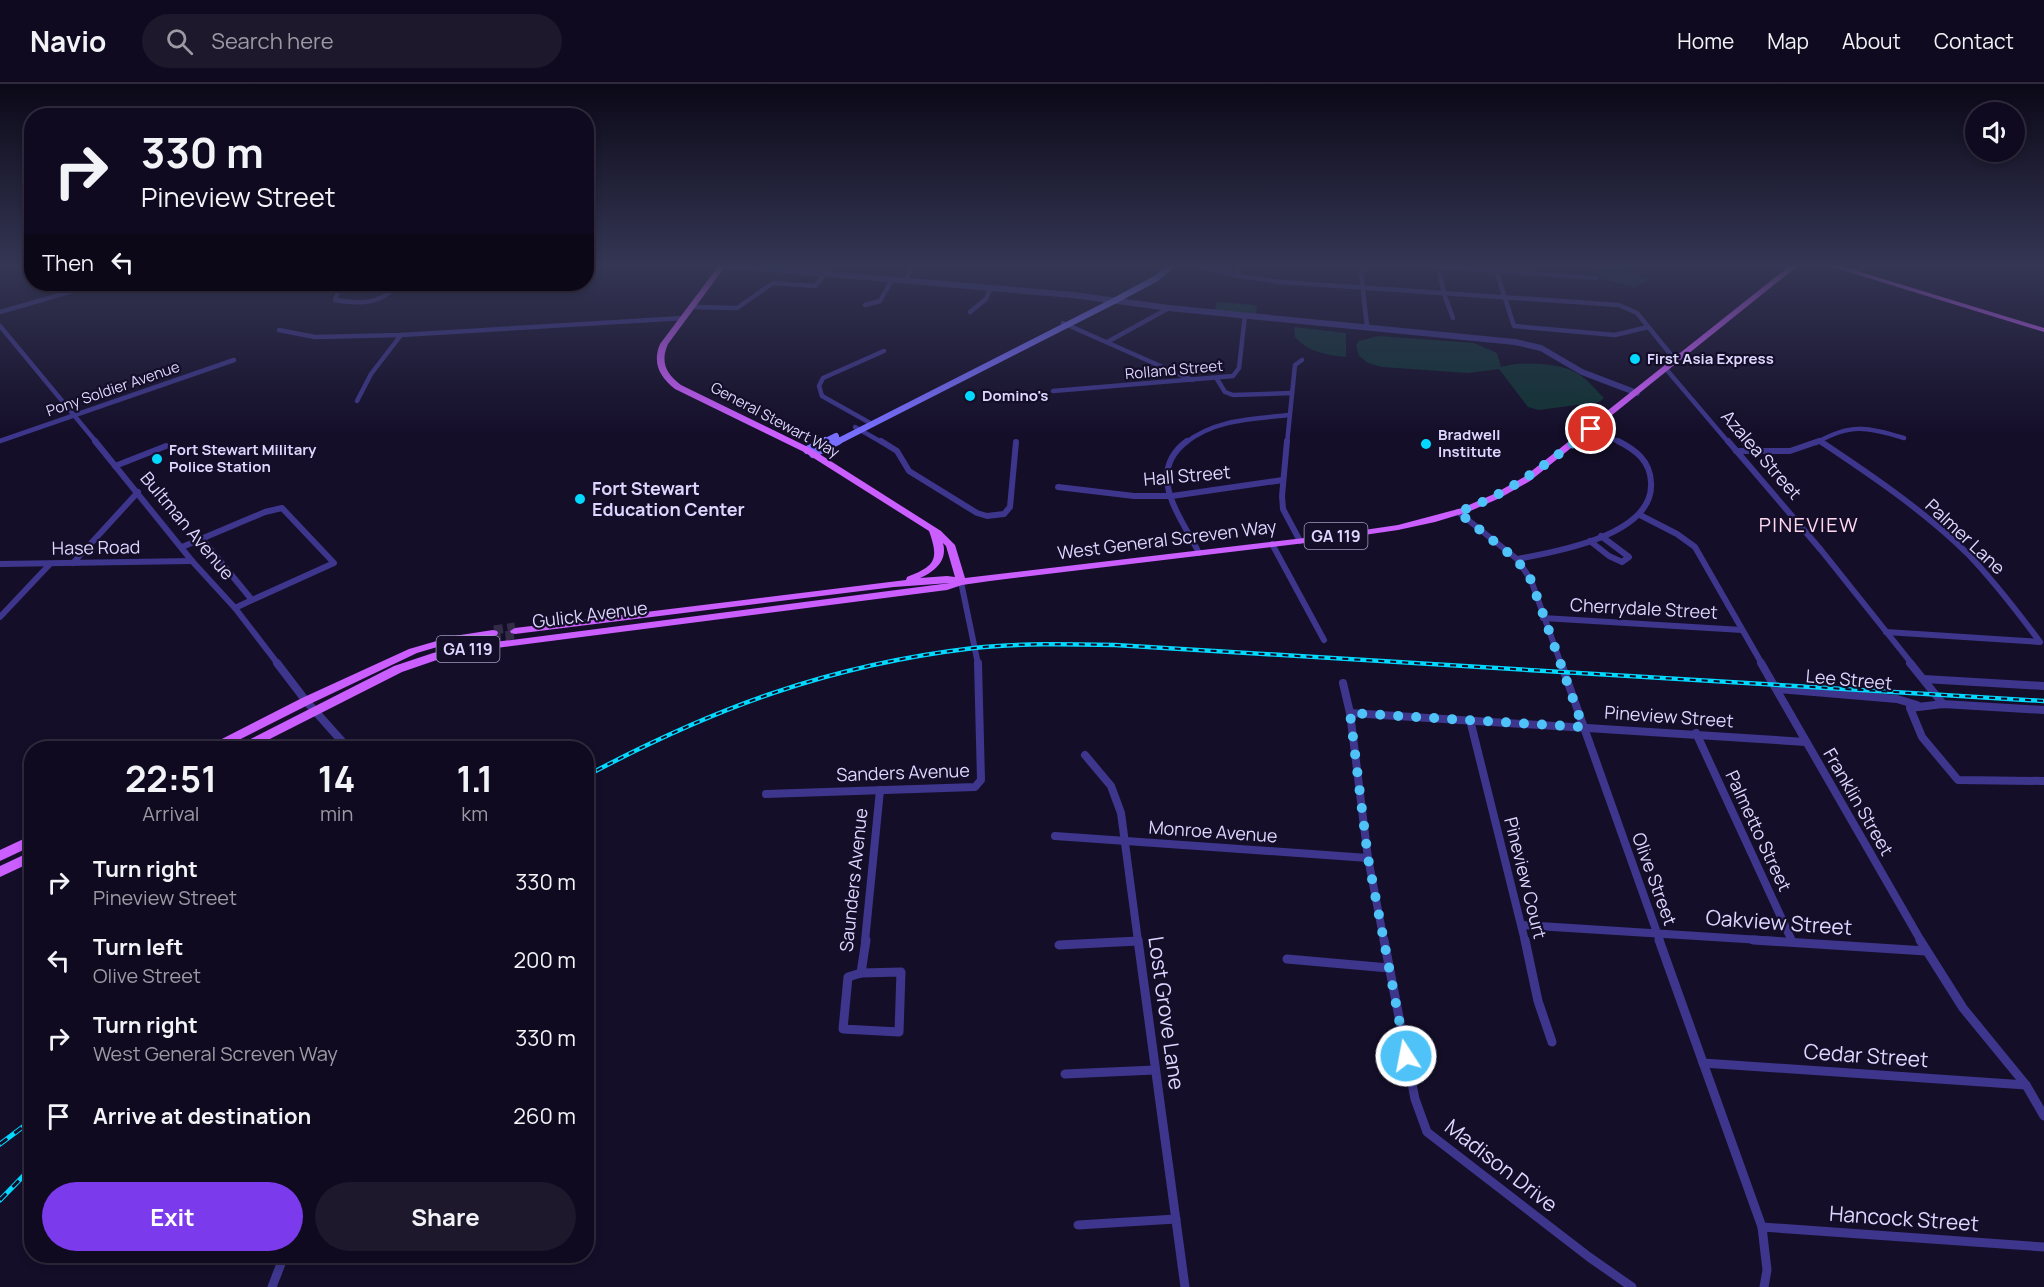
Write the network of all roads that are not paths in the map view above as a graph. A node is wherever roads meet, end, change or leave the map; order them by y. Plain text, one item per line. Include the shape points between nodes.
1 (648, 320) edge
2 (683, 320) edge
3 (1072, 320) edge
4 (1149, 320) edge
5 (1244, 320) edge
6 (1302, 320) edge
7 (1366, 320) edge
8 (1512, 320) edge
9 (1643, 320) edge
10 (1727, 320) edge
11 (2011, 320) edge
12 (1065, 324) junction
13 (0, 326) edge
14 (1367, 326) junction
15 (1648, 327) junction
16 (279, 330) dead end
17 (2044, 330) edge
18 (401, 335) junction
19 (1109, 342) junction
20 (885, 351) dead end
21 (234, 360) dead end
22 (1302, 360) dead end
23 (1676, 361) junction
24 (1666, 369) junction
25 (1217, 379) junction
26 (1194, 381) junction
27 (1053, 391) dead end
28 (1292, 393) junction
29 (1637, 393) junction
30 (357, 401) dead end
31 (75, 415) junction
32 (1289, 415) junction
33 (869, 423) junction
34 (858, 429) junction
35 (1591, 429) junction
36 (1904, 438) dead end
37 (0, 441) edge
38 (1820, 441) junction
39 (1016, 442) dead end
40 (166, 446) dead end
41 (810, 452) junction
42 (1736, 452) junction
43 (116, 466) junction
44 (1283, 480) junction
45 (1058, 487) dead end
46 (138, 492) junction
47 (1172, 496) junction
48 (1458, 512) junction
49 (1640, 515) junction
50 (929, 527) junction
51 (1601, 536) junction
52 (202, 538) junction
53 (1300, 541) junction
54 (1590, 541) junction
55 (1272, 544) junction
56 (182, 547) junction
57 (1199, 553) junction
58 (1517, 560) junction
59 (192, 561) junction
60 (73, 563) junction
61 (0, 564) edge
62 (50, 564) junction
63 (961, 582) junction
64 (894, 584) junction
65 (252, 600) junction
66 (792, 602) junction
67 (234, 608) junction
68 (0, 617) edge
69 (1543, 618) junction
70 (1742, 630) junction
71 (515, 631) tunnel mouth
72 (1886, 632) junction
73 (491, 634) tunnel mouth
74 (1324, 640) dead end
75 (1924, 679) junction
76 (1343, 683) dead end
77 (2044, 686) edge
78 (1777, 689) junction
79 (306, 701) junction
80 (1942, 704) junction
81 (1917, 705) junction
82 (2044, 710) edge
83 (315, 712) junction
84 (1350, 713) junction
85 (1470, 720) junction
86 (1583, 727) junction
87 (1696, 733) junction
88 (228, 741) edge
89 (257, 741) edge
90 (342, 741) edge
91 (1806, 742) junction
92 (1085, 755) dead end
93 (2044, 781) edge
94 (880, 790) junction
95 (766, 794) dead end
96 (1055, 836) dead end
97 (1125, 841) junction
98 (24, 844) edge
99 (0, 856) edge
100 (24, 858) edge
101 (1368, 858) junction
102 (0, 869) edge
103 (1522, 925) junction
104 (1658, 934) junction
105 (1138, 941) junction
106 (1792, 941) junction
107 (1059, 945) dead end
108 (1926, 951) junction
109 (1287, 959) dead end
110 (1389, 968) junction
111 (861, 974) junction
112 (1552, 1042) dead end
113 (1703, 1063) junction
114 (1155, 1070) junction
115 (1065, 1074) dead end
116 (2026, 1085) junction
117 (2044, 1116) edge
118 (1176, 1219) junction
119 (1078, 1224) dead end
120 (1762, 1227) junction
121 (2044, 1247) edge
122 (281, 1263) edge
123 (272, 1287) edge
124 (1185, 1287) edge
125 (1632, 1287) edge
126 (1764, 1287) edge

1 - 18 street
2 - 41 main road, General Stewart Way via 660,353 660,365 667,378
3 - 12 main road
4 - 19 street
5 - 25 street, Rolland Street via 1238,373
6 - 14 street
7 - 14 street
8 - 15 street via 1514,326 1615,335
9 - 15 street
10 - 23 main road, West General Screven Way / GA 119
11 - 17 main road
12 - 19 street
12 - 33 main road
13 - 31 street, Bultman Avenue
14 - 29 street via 1528,344 1582,372
15 - 23 street
16 - 18 street via 315,337
18 - 30 street via 388,347
19 - 26 street
20 - 33 street via 824,378 819,386 822,396
21 - 31 street, Pony Soldier Avenue
22 - 28 street via 1295,364
23 - 24 main road, West General Screven Way / GA 119
24 - 29 main road, West General Screven Way / GA 119
24 - 42 street, Azalea Street
25 - 26 street, Rolland Street
25 - 28 street via 1225,392 1233,395
26 - 27 street, Rolland Street
28 - 32 street
29 - 35 main road, West General Screven Way / GA 119
31 - 37 street, Pony Soldier Avenue
31 - 43 street, Bultman Avenue
32 - 44 street
32 - 47 street via 1223,424 1202,432 1177,450 1167,463 1166,482
33 - 34 main road
34 - 39 street via 895,449 909,471 987,516 1004,514 1010,507
34 - 41 main road
35 - 48 main road, West General Screven Way / GA 119 via 1520,483
35 - 49 street via 1629,447 1646,463 1654,491
36 - 38 street via 1863,427 1838,430
38 - 42 street via 1795,450
38 - 72 street, Palmer Lane via 1881,482 1982,569 2040,642
40 - 43 street
41 - 50 main road, General Stewart Way
42 - 72 street, Azalea Street
43 - 46 street, Bultman Avenue
44 - 47 street, Hall Street
44 - 53 street via 1283,509
45 - 47 street, Hall Street
46 - 56 street, Bultman Avenue
46 - 60 street
47 - 57 street
48 - 53 main road, West General Screven Way / GA 119 via 1396,528
48 - 58 street, Olive Street
49 - 51 street
49 - 70 street, Franklin Street via 1695,547
50 - 63 main road, General Stewart Way via 947,541
50 - 64 main road via 940,543 938,560 926,572
51 - 54 street
51 - 54 street via 1629,556 1622,562
52 - 56 street
52 - 65 street
52 - 65 street via 282,508 334,563
53 - 55 main road, West General Screven Way / GA 119
54 - 58 street
55 - 57 main road, West General Screven Way / GA 119
55 - 74 street
56 - 59 street, Bultman Avenue
57 - 63 main road, West General Screven Way / GA 119
58 - 69 street, Olive Street via 1531,580
59 - 60 street, Hase Road
59 - 67 street, Bultman Avenue
60 - 62 street, Hase Road
61 - 62 street, Hase Road
62 - 68 street
63 - 64 main road, GA 119 via 947,579
63 - 66 main road, Gulick Avenue / GA 119 via 947,587
63 - 94 street, Sanders Avenue via 979,668 981,780 975,788
64 - 66 main road, GA 119
65 - 67 street
66 - 71 main road, GA 119
66 - 83 main road, Gulick Avenue / GA 119 via 437,655 398,669
67 - 79 street, Bultman Avenue
69 - 70 street, Cherrydale Street
69 - 86 street, Olive Street
70 - 78 street, Franklin Street
72 - 75 street, Azalea Street
73 - 79 main road, GA 119 via 413,651
75 - 77 street
75 - 80 street, Azalea Street
76 - 84 street, Madison Drive
78 - 81 street, Lee Street via 1898,699
78 - 91 street, Franklin Street
79 - 83 street, Bultman Avenue
79 - 88 main road, GA 119
80 - 81 street, Lee Street
80 - 82 street, Lee Street
81 - 93 street, Lee Street via 1910,708 1911,717 1958,780
83 - 89 main road, Gulick Avenue / GA 119
83 - 90 street, Bultman Avenue
84 - 85 street, Pineview Street
84 - 101 street, Madison Drive
85 - 86 street, Pineview Street
85 - 103 street, Pineview Court
86 - 87 street, Pineview Street
86 - 104 street, Olive Street
87 - 91 street, Pineview Street
87 - 106 street, Palmetto Street
91 - 108 street, Franklin Street
92 - 97 street, Lost Grove Lane via 1119,802
94 - 95 street, Sanders Avenue
94 - 111 street, Saunders Avenue
96 - 97 street, Monroe Avenue
97 - 101 street, Monroe Avenue
97 - 105 street, Lost Grove Lane
98 - 99 main road
100 - 102 main road
101 - 110 street, Madison Drive
103 - 104 street, Oakview Street
103 - 112 street, Pineview Court via 1538,1001
104 - 106 street, Oakview Street
104 - 113 street, Olive Street
105 - 107 street
105 - 114 street, Lost Grove Lane
106 - 108 street, Oakview Street
108 - 116 street, Franklin Street via 1963,1008
109 - 110 street
110 - 125 street, Madison Drive via 1415,1099 1427,1132
111 - 111 street, Saunders Avenue via 848,977 843,1029 899,1032 901,972
113 - 116 street, Cedar Street
113 - 120 street, Olive Street
114 - 115 street
114 - 118 street, Lost Grove Lane
116 - 117 street, Franklin Street
118 - 119 street
118 - 124 street, Lost Grove Lane
120 - 121 street, Hancock Street
120 - 126 street, Olive Street via 1767,1270
122 - 123 street

